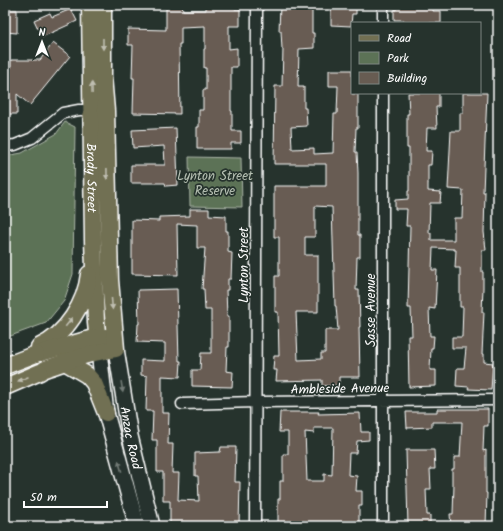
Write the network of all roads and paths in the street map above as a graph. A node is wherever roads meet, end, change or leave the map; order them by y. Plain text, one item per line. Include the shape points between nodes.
1 (90, 5) edge
2 (103, 5) edge
3 (257, 5) edge
4 (383, 5) edge
5 (383, 22) edge
6 (383, 94) edge
7 (99, 110) junction
8 (5, 146) edge
9 (93, 253) junction
10 (115, 343) junction
11 (98, 344) junction
12 (38, 351) junction
13 (65, 362) junction
14 (12, 363) edge
15 (5, 387) edge
16 (383, 400) junction
17 (498, 400) edge
18 (256, 402) junction
19 (182, 404) dead end
20 (106, 413) junction
21 (137, 526) edge
22 (152, 526) edge
23 (255, 526) edge
24 (383, 526) edge

7 -> 1 main road, Brady Street
2 -> 7 main road, Brady Street via 103,76
3 - 18 street, Lynton Street
4 - 5 street
6 - 16 street, Sasse Avenue
7 - 8 street via 63,113 32,138
7 - 9 main road, Brady Street
7 -> 10 main road, Brady Street
9 - 11 main road, Brady Street
12 -> 9 main road via 68,324 78,310 88,282
10 - 11 main road
10 -> 22 main road, Anzac Road via 130,436
11 - 12 main road
11 - 13 main road via 84,355
11 - 20 main road, Anzac Road
12 - 14 main road
13 -> 15 main road
13 - 20 main road via 87,375 94,383
16 - 17 street, Ambleside Avenue
16 - 18 street, Ambleside Avenue
16 - 24 street, Sasse Avenue
18 - 19 street, Ambleside Avenue
18 - 23 street, Lynton Street
21 -> 20 main road, Anzac Road

